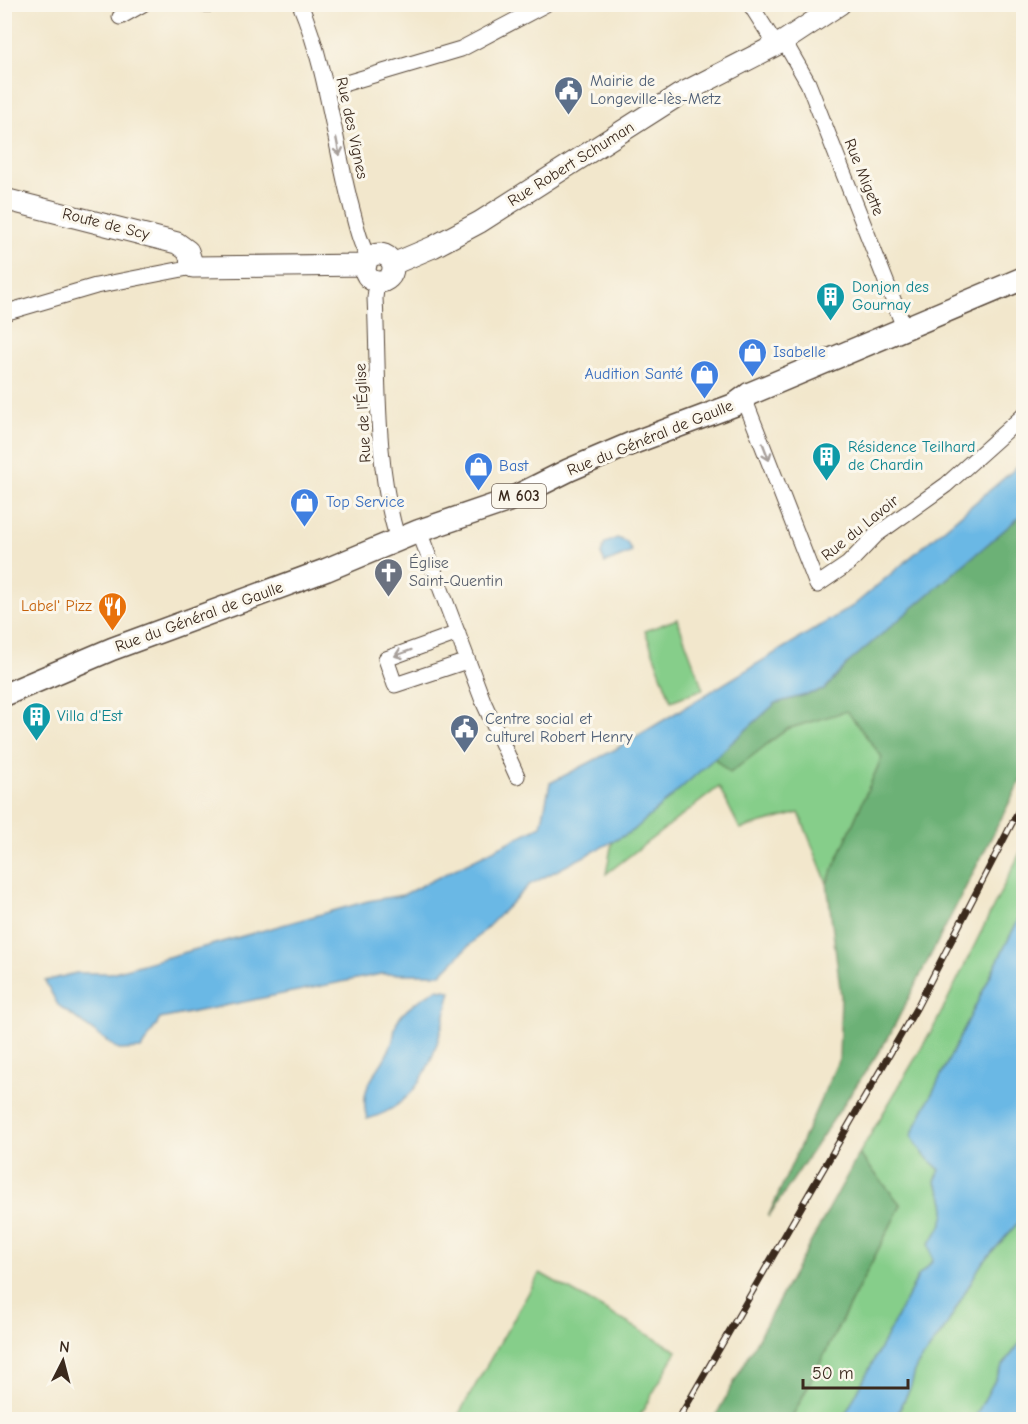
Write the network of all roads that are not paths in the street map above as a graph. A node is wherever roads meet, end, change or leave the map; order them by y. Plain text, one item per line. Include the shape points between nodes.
1 (143, 4) edge
2 (204, 4) edge
3 (224, 4) edge
4 (300, 4) edge
5 (546, 4) edge
6 (750, 4) edge
7 (840, 4) edge
8 (120, 17) dead end
9 (780, 43) junction
10 (326, 89) junction
11 (4, 199) edge
12 (193, 267) junction
13 (371, 268) junction
14 (1023, 278) edge
15 (4, 313) edge
16 (905, 330) junction
17 (744, 398) junction
18 (1023, 415) edge
19 (419, 531) junction
20 (398, 540) junction
21 (458, 633) junction
22 (467, 661) junction
23 (4, 694) edge
24 (517, 776) dead end

1 - 8 street
2 - 3 street
4 - 10 street, Rue des Vignes
5 - 10 street via 460,49
6 - 9 street, Rue Migette
7 - 9 street, Rue Robert Schuman
9 - 13 street, Rue Robert Schuman via 679,95 480,222 393,264 390,277
9 - 16 street, Rue Migette via 808,82
10 -> 13 street, Rue des Vignes via 343,175
11 - 12 street, Route de Scy via 177,243 188,251
12 - 13 street
12 - 15 street via 96,286
13 - 20 street, Rue de l'Église via 382,452 387,501
14 - 16 main road, Rue du Général de Gaulle / M 603
16 - 17 main road, Rue du Général de Gaulle / M 603
17 -> 18 street, Rue du Lavoir via 817,585 848,564 876,535 946,485
17 - 19 main road, Rue du Général de Gaulle / M 603 via 569,470 507,501
19 - 20 main road, Rue du Général de Gaulle / M 603
19 - 21 street
20 - 23 main road, Rue du Général de Gaulle / M 603
21 - 22 street
21 -> 22 street via 386,659 395,685
22 - 24 street

